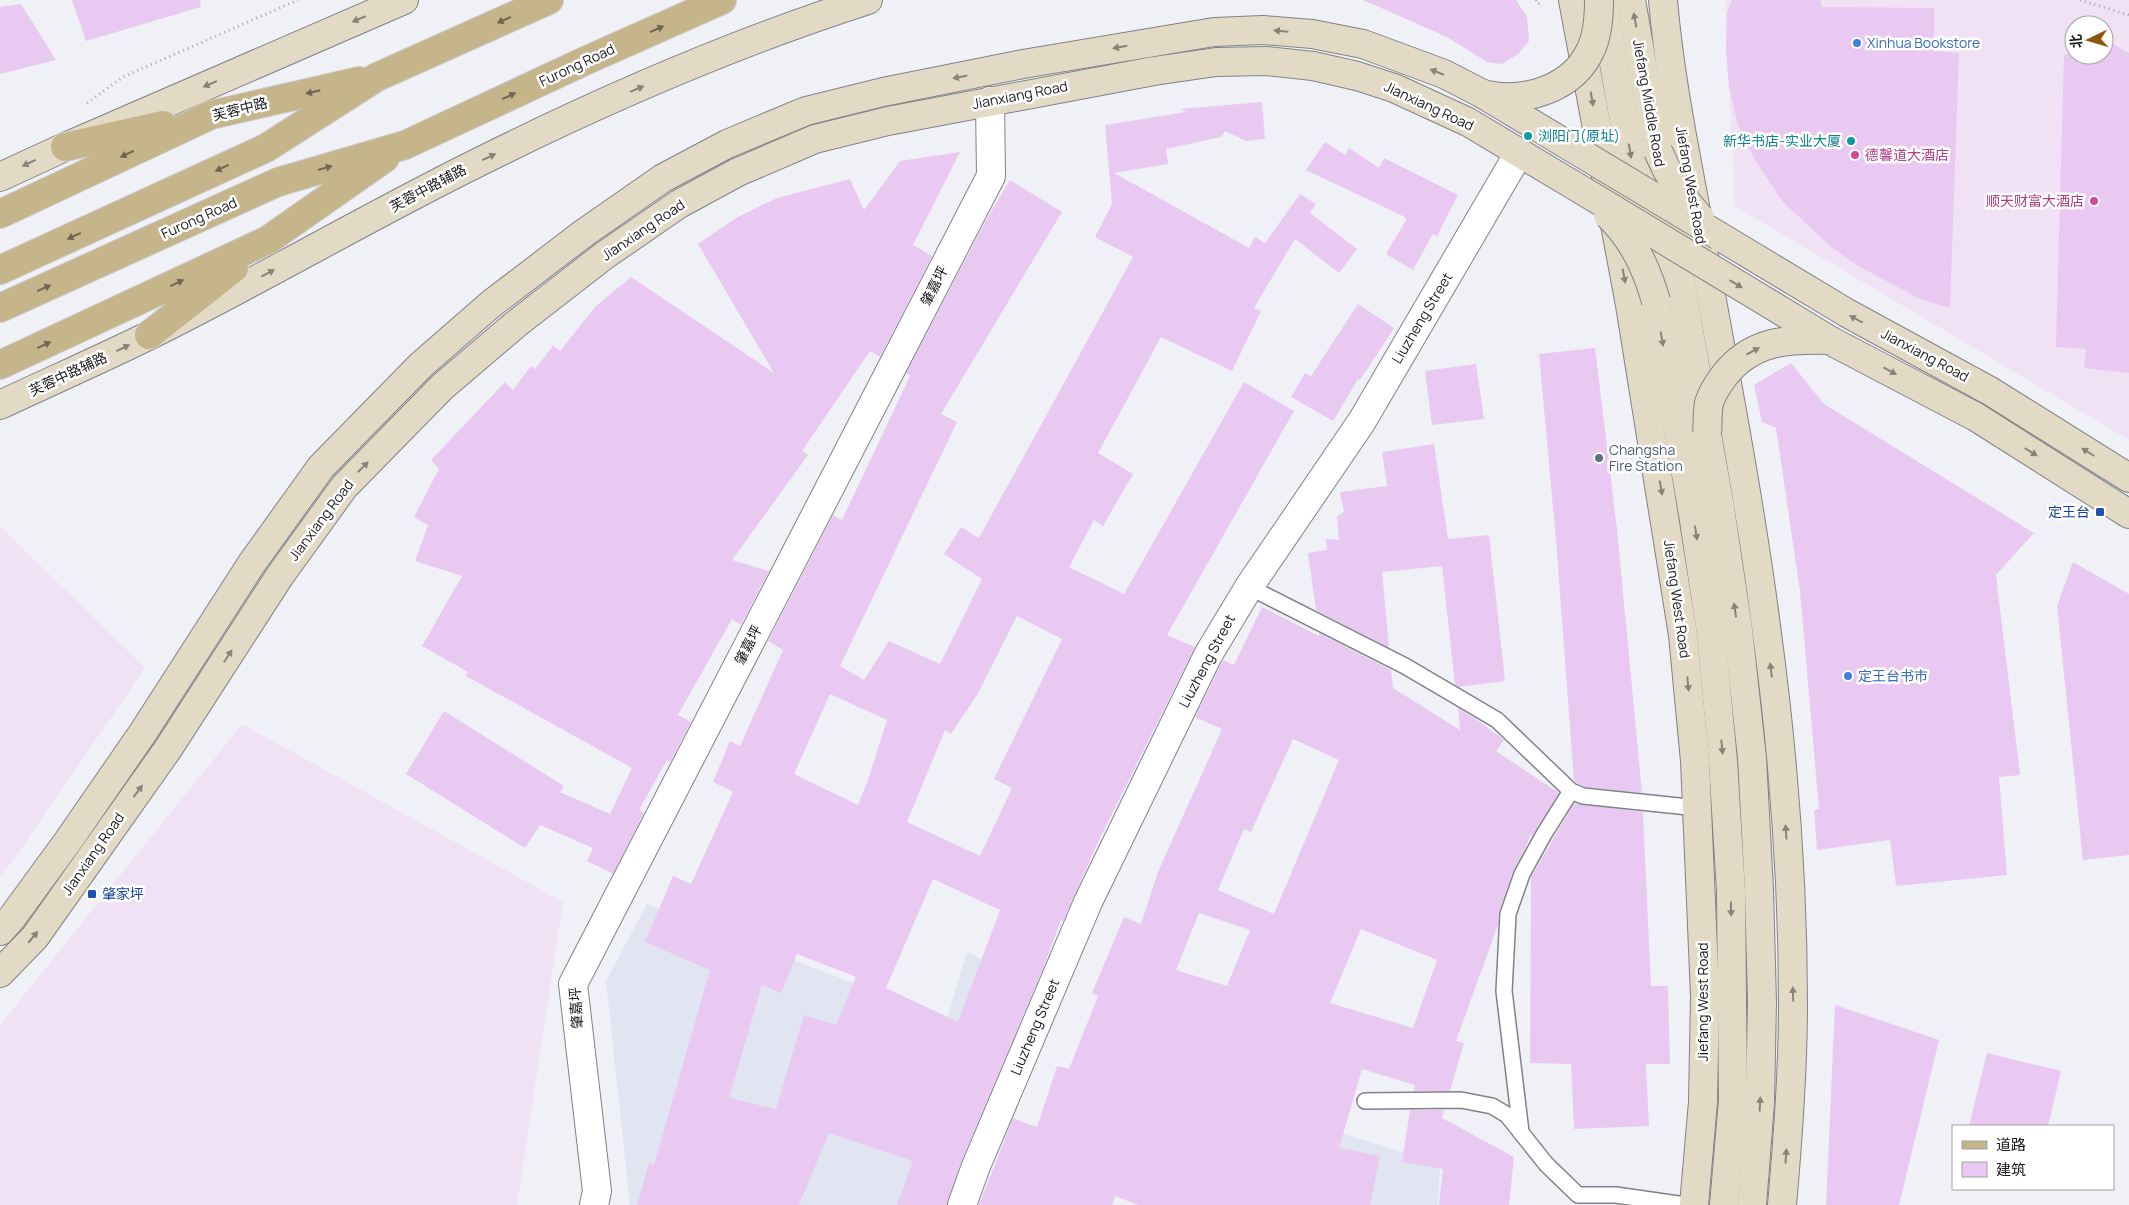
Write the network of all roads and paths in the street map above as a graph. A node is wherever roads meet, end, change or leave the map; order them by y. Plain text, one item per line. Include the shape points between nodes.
1 (298, 0) edge
2 (404, 0) edge
3 (549, 0) edge
4 (722, 0) edge
5 (868, 0) edge
6 (1573, 0) edge
7 (1601, 0) edge
8 (1631, 0) edge
9 (1663, 0) edge
10 (2080, 0) edge
11 (2129, 15) edge
12 (377, 77) junction
13 (1481, 93) junction
14 (990, 101) junction
15 (86, 103) dead end
16 (211, 115) junction
17 (405, 145) junction
18 (65, 147) junction
19 (1658, 151) junction
20 (1520, 153) junction
21 (0, 177) edge
22 (1575, 186) junction
23 (1637, 187) junction
24 (1667, 206) junction
25 (0, 214) edge
26 (1644, 228) junction
27 (1719, 236) junction
28 (268, 240) junction
29 (1674, 246) junction
30 (0, 270) edge
31 (1656, 301) junction
32 (0, 308) edge
33 (149, 336) junction
34 (1831, 340) junction
35 (0, 365) edge
36 (0, 405) edge
37 (1707, 434) junction
38 (2129, 478) edge
39 (2129, 514) edge
40 (1249, 587) junction
41 (1571, 791) junction
42 (1698, 808) junction
43 (0, 931) edge
44 (0, 973) edge
45 (1365, 1101) dead end
46 (1521, 1132) junction
47 (594, 1205) edge
48 (962, 1205) edge
49 (1685, 1205) edge
50 (1694, 1205) edge
51 (1724, 1205) edge
52 (1752, 1205) edge
53 (1782, 1205) edge

1 - 15 path via 123,77
2 -> 18 main road
3 -> 12 main road
17 -> 4 main road, Furong Road
33 -> 5 main road, 芙蓉中路辅路 via 477,162 605,102 697,62
6 -> 42 main road, Jiefang West Road via 1666,518 1683,635
7 - 13 main road, bridge via 1592,48 1578,71 1543,92 1523,97 1503,98
7 -> 23 main road, Jiefang Middle Road
19 -> 8 main road, Jiefang Middle Road
53 -> 9 main road, Jiefang West Road via 1793,1004 1790,884 1781,754 1766,626 1684,148
10 - 11 path
12 -> 16 main road, 芙蓉中路
12 -> 30 main road via 266,148
13 - 23 main road, bridge
13 -> 43 main road, Jianxiang Road via 1444,74 1363,44 1312,34 1263,30 1214,32 1023,64 806,111 727,144 663,178 584,232 492,304 421,365 321,467 252,563 137,742
14 - 20 main road, Jianxiang Road via 1216,62 1267,61 1313,66 1394,88 1468,122
44 -> 14 main road, Jianxiang Road via 35,937 168,749 279,577 344,486 442,387 516,324 605,256 679,204 738,172 815,139
14 - 47 street, 肇嘉坪 via 991,176 572,984 597,1191
16 - 18 main road
16 -> 25 main road, 芙蓉中路
17 - 28 main road, Furong Road
32 -> 17 main road, Furong Road via 278,182
18 -> 21 main road
19 - 24 main road, Jiefang Middle Road, bridge
19 - 27 main road, bridge via 1676,189
20 - 22 main road, Jianxiang Road
20 - 40 street, Liuzheng Street via 1362,421
22 - 26 main road, bridge
22 - 31 main road, bridge via 1622,228 1644,266
23 - 24 main road, bridge
23 - 26 main road, Jiefang West Road
24 - 27 main road, bridge
24 - 29 main road, Jiefang West Road
26 - 29 main road, bridge
26 - 31 main road, Jiefang West Road, bridge
38 -> 27 main road, Jianxiang Road via 1990,390 1846,314
28 - 33 main road
35 -> 28 main road, Furong Road
29 -> 34 main road, bridge
29 - 37 main road, Jiefang West Road, bridge
31 -> 51 main road, Jiefang West Road via 1696,532 1723,761 1733,1004 1732,1100
36 -> 33 main road, 芙蓉中路辅路
37 -> 34 main road, bridge via 1709,404 1716,386 1745,355 1762,346 1782,342
34 -> 39 main road via 1976,417
52 -> 37 main road, Jiefang West Road via 1760,1104 1762,1002 1752,758 1738,629
40 - 41 lane via 1405,666 1498,720
40 - 48 street, Liuzheng Street via 1208,655 1088,902
41 - 42 lane via 1591,798
41 - 46 lane via 1522,874 1508,914 1504,990
42 - 50 main road, Jiefang West Road via 1706,996 1703,1102
45 - 46 lane via 1468,1102 1492,1106 1507,1115
46 - 49 lane via 1546,1164 1578,1195 1616,1195

